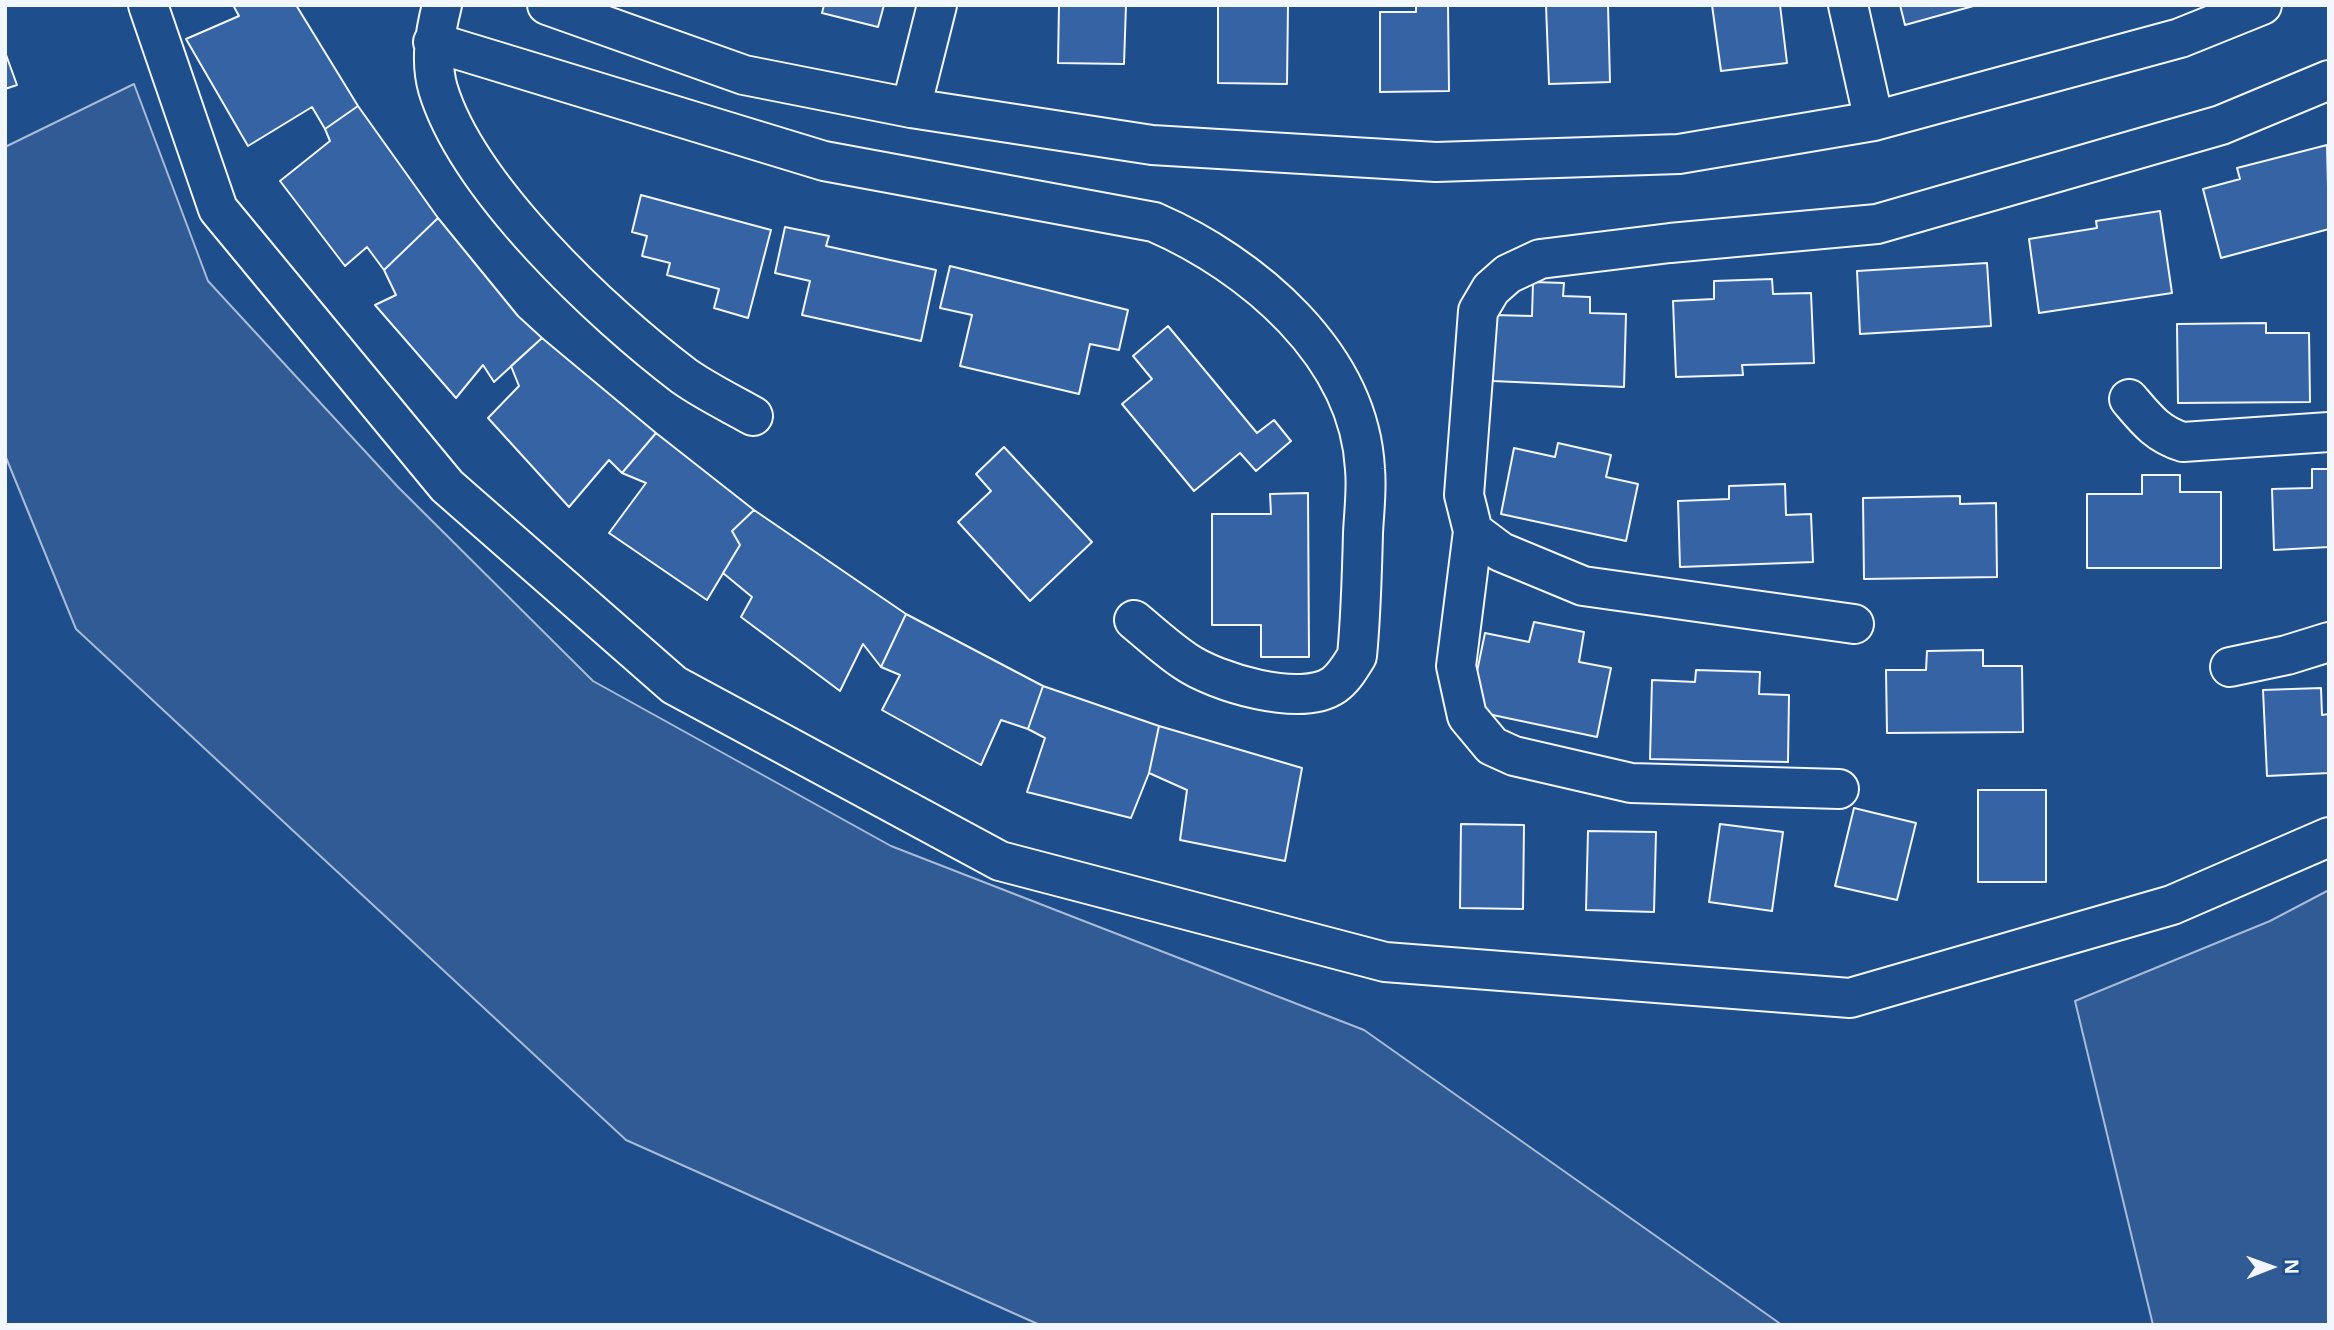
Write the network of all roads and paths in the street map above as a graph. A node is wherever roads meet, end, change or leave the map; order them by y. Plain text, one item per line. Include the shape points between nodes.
1 (148, 5) edge
2 (442, 5) edge
3 (547, 5) edge
4 (937, 5) edge
5 (1848, 5) edge
6 (2262, 5) edge
7 (433, 42) junction
8 (2329, 80) edge
9 (911, 108) junction
10 (1874, 121) junction
11 (2129, 399) dead end
12 (753, 416) dead end
13 (2329, 432) edge
14 (1473, 531) junction
15 (1134, 620) dead end
16 (1854, 624) dead end
17 (2329, 642) edge
18 (2230, 667) dead end
19 (1839, 789) dead end
20 (2329, 837) edge

1 - 20 street via 218,209 447,486 674,685 1000,861 1385,962 1850,998 2172,905
2 - 7 street
3 - 9 street via 744,75
4 - 9 street
5 - 10 street
6 - 10 street via 2180,38
7 - 12 street via 438,87 457,137 486,183 582,287 685,377
7 - 15 street via 824,161 1154,222 1196,240 1250,277 1301,324 1333,370 1355,418 1366,468 1356,656 1332,687 1307,695 1279,693 1187,662
8 - 14 street via 2221,125 1877,224 1541,259 1508,274 1491,289 1478,311 1464,495
9 - 10 street via 1152,145 1436,162 1679,154
11 - 13 street via 2150,425 2183,442
14 - 16 street via 1501,552 1583,586
14 - 19 street via 1456,666 1467,716 1492,746 1514,756 1631,783
17 - 18 street

